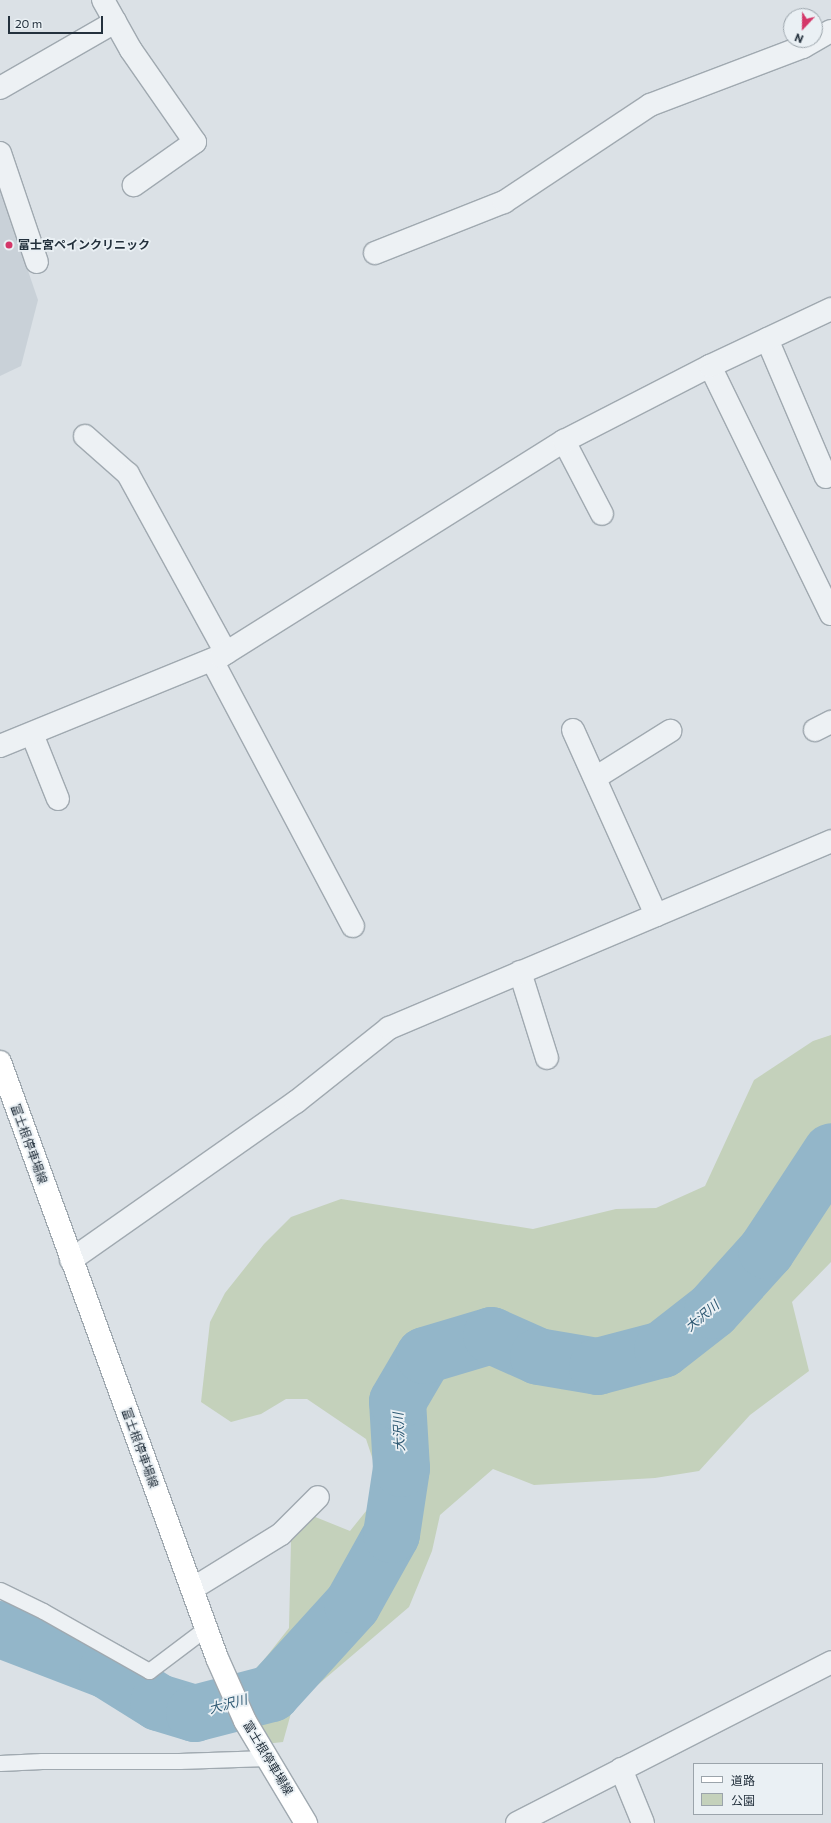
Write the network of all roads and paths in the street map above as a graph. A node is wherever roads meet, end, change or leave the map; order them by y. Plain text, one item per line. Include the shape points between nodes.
1 (103, 0) edge
2 (115, 22) junction
3 (831, 31) edge
4 (0, 88) edge
5 (0, 153) edge
6 (134, 185) dead end
7 (375, 253) dead end
8 (37, 262) dead end
9 (831, 309) edge
10 (767, 339) junction
11 (710, 366) junction
12 (85, 436) dead end
13 (564, 441) junction
14 (826, 477) dead end
15 (602, 514) dead end
16 (831, 614) edge
17 (219, 656) junction
18 (574, 730) dead end
19 (670, 731) dead end
20 (32, 734) junction
21 (0, 746) edge
22 (595, 778) junction
23 (58, 798) dead end
24 (831, 841) edge
25 (656, 915) junction
26 (353, 926) dead end
27 (520, 972) junction
28 (547, 1058) dead end
29 (0, 1062) edge
30 (71, 1260) junction
31 (318, 1496) dead end
32 (192, 1589) junction
33 (0, 1590) edge
34 (206, 1628) junction
35 (831, 1662) edge
36 (267, 1758) junction
37 (0, 1763) edge
38 (621, 1770) junction
39 (306, 1823) edge
40 (517, 1823) edge
41 (643, 1823) edge

1 - 2 street
2 - 4 street
2 - 6 street via 131,50 195,142
3 - 7 street via 803,47 650,105 504,202
5 - 8 street
9 - 10 street
10 - 11 street
10 - 14 street
11 - 13 street
11 - 16 street
12 - 17 street via 128,474
13 - 15 street
13 - 17 street
17 - 20 street
17 - 26 street
18 - 22 street
19 - 22 street
20 - 21 street
20 - 23 street
22 - 25 street
24 - 25 street
25 - 27 street
27 - 28 street
27 - 30 street via 389,1028 296,1102
29 - 30 main road, 富士根停車場線
30 - 32 main road, 富士根停車場線
31 - 32 street via 281,1534
32 - 34 main road, 富士根停車場線
33 - 34 lane via 43,1611 148,1671
34 - 36 main road, 富士根停車場線 via 245,1721
35 - 38 street
36 - 37 lane via 179,1761 42,1760
36 - 39 main road, 富士根停車場線
38 - 40 street
38 - 41 street

